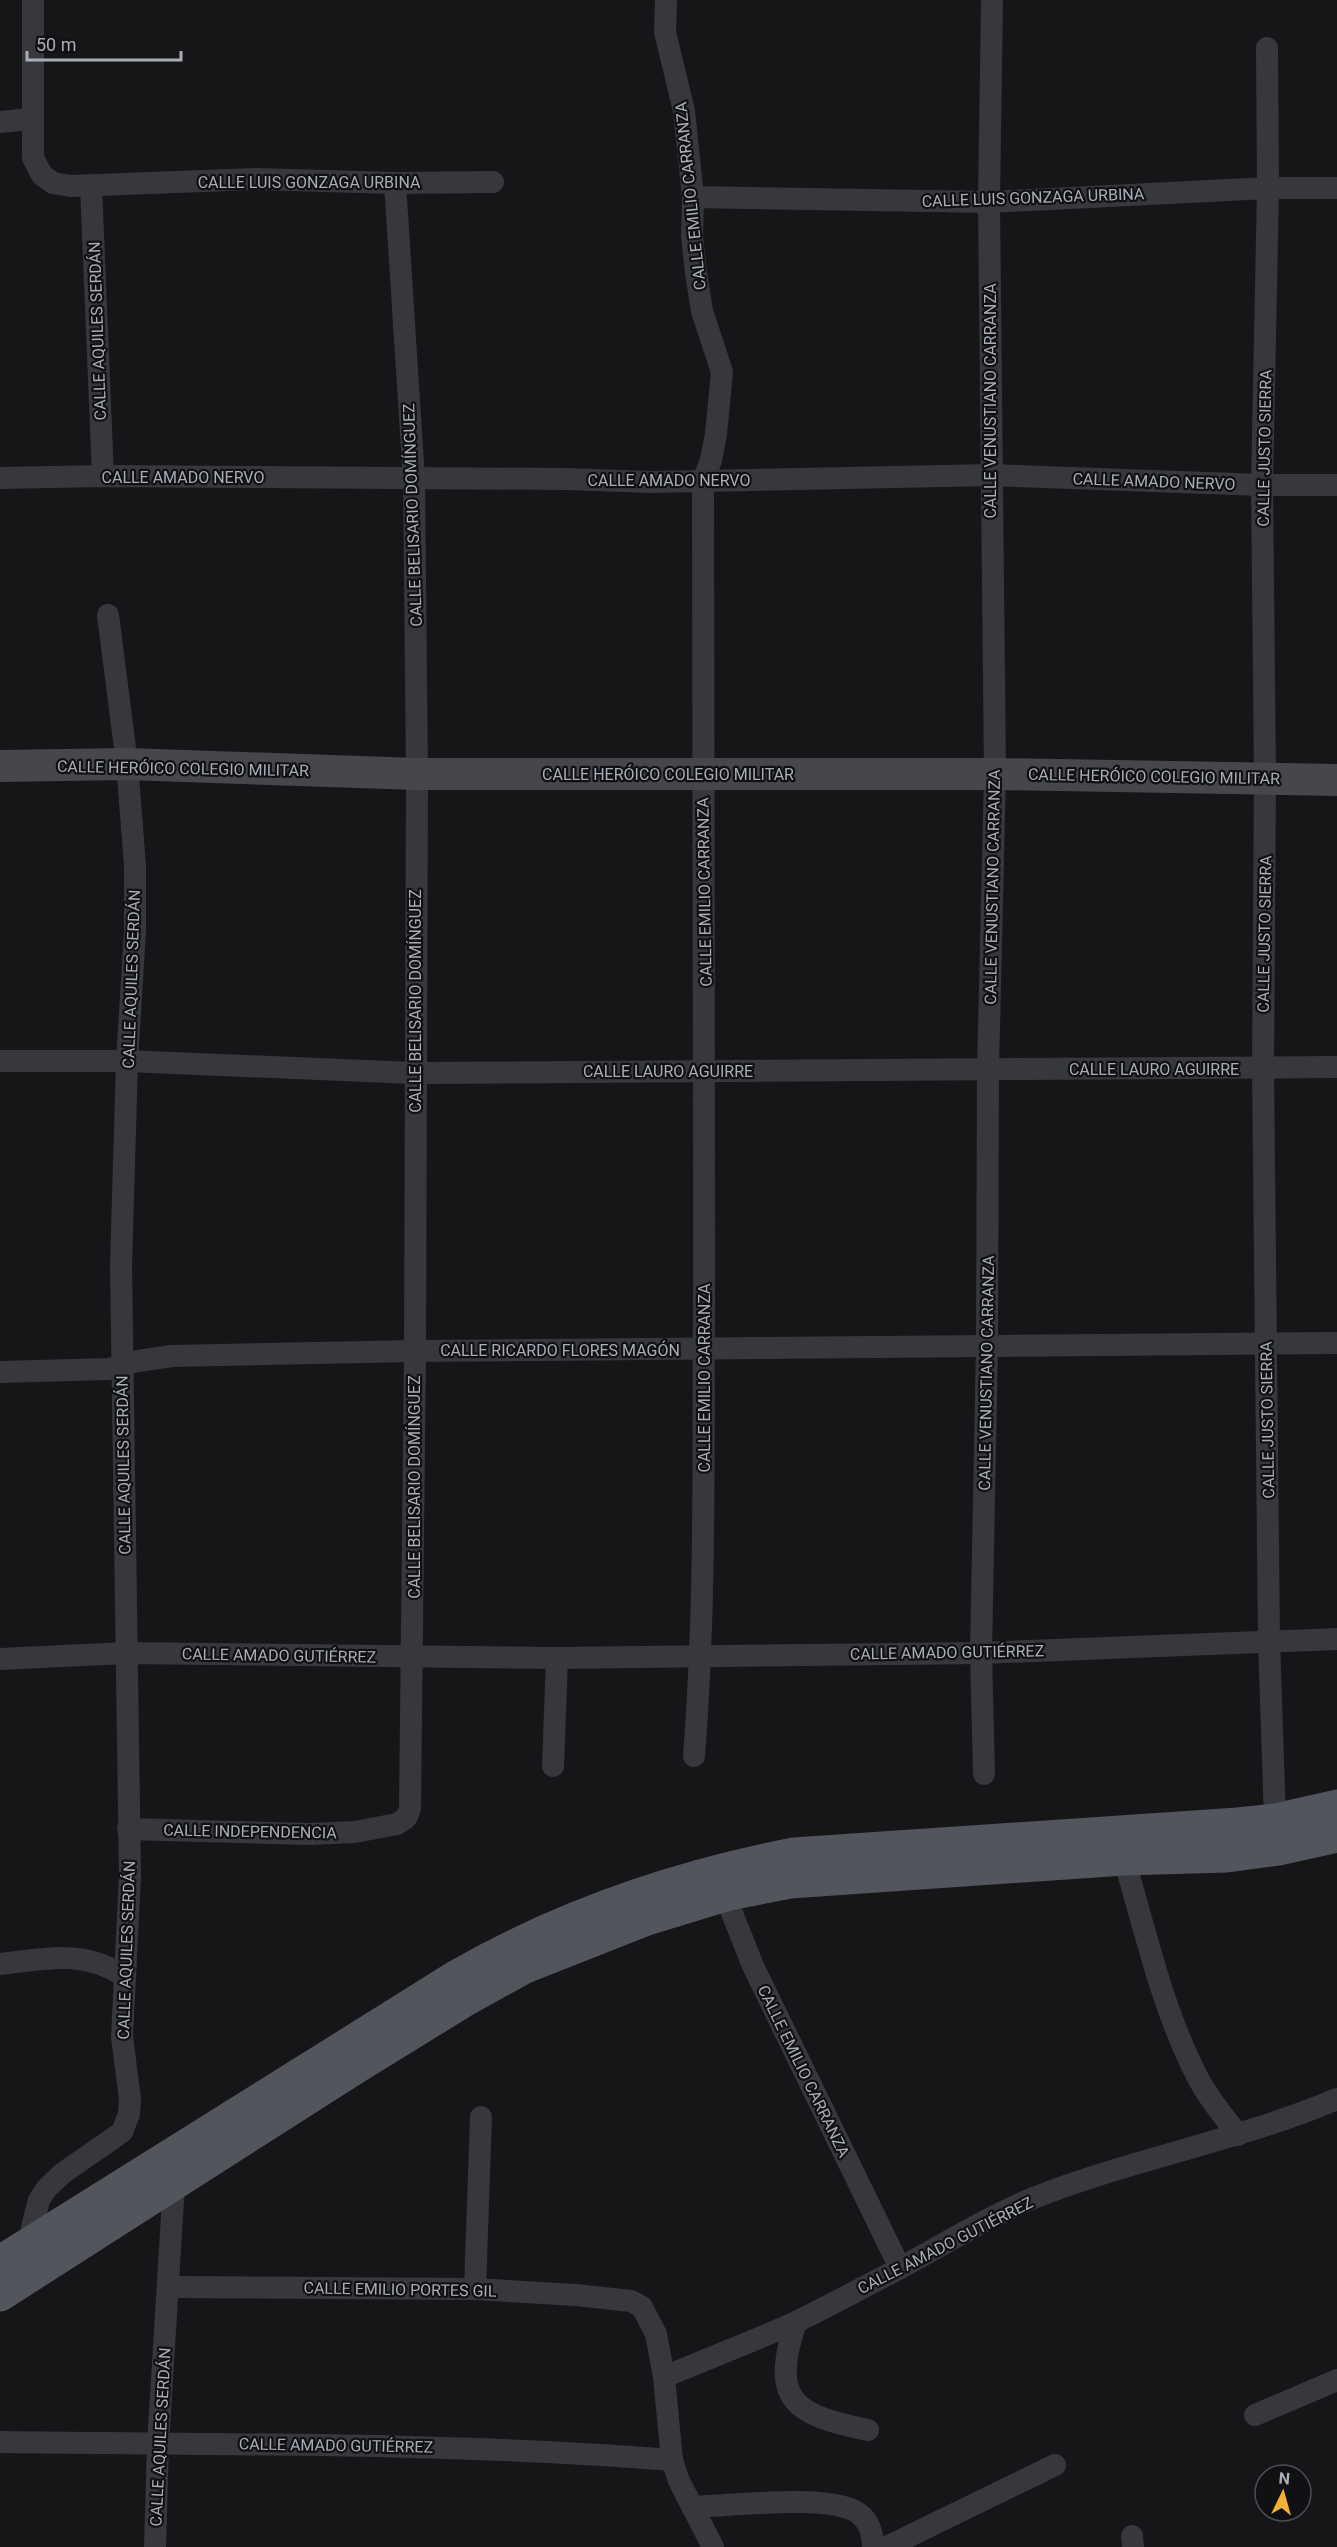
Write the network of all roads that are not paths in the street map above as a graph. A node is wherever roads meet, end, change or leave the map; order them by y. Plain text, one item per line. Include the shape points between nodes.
1 (33, 0) edge
2 (666, 0) edge
3 (992, 0) edge
4 (1267, 48) dead end
5 (31, 119) junction
6 (0, 122) edge
7 (493, 182) dead end
8 (395, 183) junction
9 (91, 186) junction
10 (1268, 188) junction
11 (1337, 188) edge
12 (693, 197) junction
13 (989, 202) junction
14 (991, 475) junction
15 (104, 476) junction
16 (0, 478) edge
17 (414, 479) junction
18 (703, 481) junction
19 (1337, 485) edge
20 (1262, 486) junction
21 (108, 615) dead end
22 (127, 764) junction
23 (0, 765) edge
24 (417, 774) junction
25 (995, 774) junction
26 (703, 775) junction
27 (1265, 777) junction
28 (1337, 780) edge
29 (127, 1061) junction
30 (0, 1062) edge
31 (1337, 1067) edge
32 (1263, 1068) junction
33 (988, 1070) junction
34 (705, 1071) junction
35 (414, 1073) junction
36 (1266, 1343) junction
37 (1337, 1343) edge
38 (987, 1345) junction
39 (704, 1349) junction
40 (415, 1351) junction
41 (121, 1366) junction
42 (0, 1372) edge
43 (1337, 1639) edge
44 (1269, 1641) junction
45 (126, 1653) junction
46 (981, 1653) junction
47 (701, 1656) junction
48 (413, 1657) junction
49 (557, 1658) junction
50 (0, 1659) edge
51 (693, 1756) dead end
52 (553, 1766) dead end
53 (984, 1774) dead end
54 (1337, 1806) edge
55 (406, 1818) joint
56 (1275, 1820) junction
57 (128, 1829) junction
58 (1337, 1836) edge
59 (1124, 1859) junction
60 (727, 1881) junction
61 (0, 1964) edge
62 (124, 1976) junction
63 (1337, 2099) edge
64 (481, 2117) dead end
65 (1238, 2135) junction
66 (174, 2184) junction
67 (35, 2256) junction
68 (0, 2262) edge
69 (900, 2268) junction
70 (169, 2288) junction
71 (475, 2289) junction
72 (0, 2295) edge
73 (796, 2322) junction
74 (664, 2377) junction
75 (1337, 2380) edge
76 (1255, 2415) dead end
77 (868, 2430) dead end
78 (0, 2442) edge
79 (158, 2444) junction
80 (672, 2460) junction
81 (1055, 2465) dead end
82 (692, 2507) junction
83 (155, 2547) edge
84 (713, 2547) edge
85 (873, 2547) edge
86 (887, 2547) edge

1 - 5 street
2 - 12 street, CALLE EMILIO CARRANZA via 665,32 684,111
3 - 13 street, CALLE VENUSTIANO CARRANZA
4 - 10 street, CALLE JUSTO SIERRA
5 - 6 street
5 - 9 street, CALLE LUIS GONZAGA URBINA via 33,158 42,175 53,183
7 - 8 street, CALLE LUIS GONZAGA URBINA
8 - 9 street, CALLE LUIS GONZAGA URBINA via 256,179
8 - 17 street, CALLE BELISARIO DOMÍNGUEZ
9 - 15 street, CALLE AQUILES SERDÁN
10 - 11 street, CALLE LUIS GONZAGA URBINA
10 - 13 street, CALLE LUIS GONZAGA URBINA
10 - 20 street, CALLE JUSTO SIERRA
12 - 13 street, CALLE LUIS GONZAGA URBINA
12 - 18 street, CALLE EMILIO CARRANZA via 692,236 702,310 722,372 716,434
13 - 14 street, CALLE VENUSTIANO CARRANZA
14 - 18 street, CALLE AMADO NERVO
14 - 20 street, CALLE AMADO NERVO
14 - 25 street, CALLE VENUSTIANO CARRANZA
15 - 16 street, CALLE AMADO NERVO
15 - 17 street, CALLE AMADO NERVO
17 - 18 street, CALLE AMADO NERVO
17 - 24 street, CALLE BELISARIO DOMÍNGUEZ
18 - 26 street, CALLE EMILIO CARRANZA
19 - 20 street, CALLE AMADO NERVO
20 - 27 street, CALLE JUSTO SIERRA
21 - 22 street, CALLE AQUILES SERDÁN
22 - 23 main road, CALLE HERÓICO COLEGIO MILITAR
22 - 24 main road, CALLE HERÓICO COLEGIO MILITAR
22 - 29 street, CALLE AQUILES SERDÁN via 135,865 135,931
24 - 26 main road, CALLE HERÓICO COLEGIO MILITAR
24 - 35 street, CALLE BELISARIO DOMÍNGUEZ
25 - 26 main road, CALLE HERÓICO COLEGIO MILITAR
25 - 27 main road, CALLE HERÓICO COLEGIO MILITAR
25 - 33 street, CALLE VENUSTIANO CARRANZA
26 - 34 street, CALLE EMILIO CARRANZA
27 - 28 main road, CALLE HERÓICO COLEGIO MILITAR
27 - 32 street, CALLE JUSTO SIERRA
29 - 30 street, CALLE LAURO AGUIRRE
29 - 35 street, CALLE LAURO AGUIRRE
29 - 41 street, CALLE AQUILES SERDÁN
31 - 32 street, CALLE LAURO AGUIRRE
32 - 33 street, CALLE LAURO AGUIRRE
32 - 36 street, CALLE JUSTO SIERRA
33 - 34 street, CALLE LAURO AGUIRRE
33 - 38 street, CALLE VENUSTIANO CARRANZA
34 - 35 street, CALLE LAURO AGUIRRE
34 - 39 street, CALLE EMILIO CARRANZA
35 - 40 street, CALLE BELISARIO DOMÍNGUEZ
36 - 37 street, CALLE RICARDO FLORES MAGÓN
36 - 38 street, CALLE RICARDO FLORES MAGÓN
36 - 44 street, CALLE JUSTO SIERRA
38 - 39 street, CALLE RICARDO FLORES MAGÓN
38 - 46 street, CALLE VENUSTIANO CARRANZA
39 - 40 street, CALLE RICARDO FLORES MAGÓN
39 - 47 street, CALLE EMILIO CARRANZA
40 - 41 street, CALLE RICARDO FLORES MAGÓN via 172,1356
40 - 48 street, CALLE BELISARIO DOMÍNGUEZ
41 - 42 street, CALLE RICARDO FLORES MAGÓN via 87,1371
41 - 45 street, CALLE AQUILES SERDÁN
43 - 44 street, CALLE AMADO GUTIÉRREZ
44 - 46 street, CALLE AMADO GUTIÉRREZ
44 - 56 street, CALLE JUSTO SIERRA
45 - 48 street, CALLE AMADO GUTIÉRREZ
45 - 50 street, CALLE AMADO GUTIÉRREZ
45 - 57 street, CALLE AQUILES SERDÁN
46 - 47 street, CALLE AMADO GUTIÉRREZ
46 - 53 street, CALLE VENUSTIANO CARRANZA
47 - 49 street, CALLE AMADO GUTIÉRREZ
47 - 51 street, CALLE EMILIO CARRANZA
48 - 49 street, CALLE AMADO GUTIÉRREZ
48 - 55 street, CALLE BELISARIO DOMÍNGUEZ via 411,1798
49 - 52 street
54 - 56 main road
55 - 57 street, CALLE INDEPENDENCIA via 381,1828 310,1834
56 - 60 main road via 794,1854
57 - 62 street, CALLE AQUILES SERDÁN via 130,1898
58 - 59 main road via 1279,1850 1227,1856
59 - 60 main road via 782,1883
59 - 65 street via 1178,2036 1212,2101
60 - 66 main road via 523,1968 368,2060
60 - 67 main road via 634,1896 505,1948
60 - 69 street, CALLE EMILIO CARRANZA via 735,1922 753,1966
61 - 62 street via 73,1958 99,1962
62 - 67 street, CALLE AQUILES SERDÁN via 122,2037 130,2099 126,2126 47,2188 34,2215
63 - 65 street, CALLE AMADO GUTIÉRREZ
64 - 71 street
65 - 69 street, CALLE AMADO GUTIÉRREZ via 1155,2157 1032,2199 943,2242
66 - 67 main road
66 - 70 street, CALLE AQUILES SERDÁN
67 - 68 main road
67 - 72 main road
69 - 73 street, CALLE AMADO GUTIÉRREZ
70 - 71 street, CALLE EMILIO PORTES GIL
70 - 79 street, CALLE AQUILES SERDÁN
71 - 74 street, CALLE EMILIO PORTES GIL via 631,2301 642,2307 656,2334
73 - 74 street, CALLE AMADO GUTIÉRREZ
73 - 77 street via 784,2369 786,2385 795,2400 822,2420
74 - 80 street
75 - 76 street
78 - 79 street, CALLE AMADO GUTIÉRREZ
79 - 80 street, CALLE AMADO GUTIÉRREZ via 501,2448
79 - 83 street, CALLE AQUILES SERDÁN
80 - 82 street
81 - 86 street
82 - 84 street
82 - 85 street via 835,2505 866,2520

